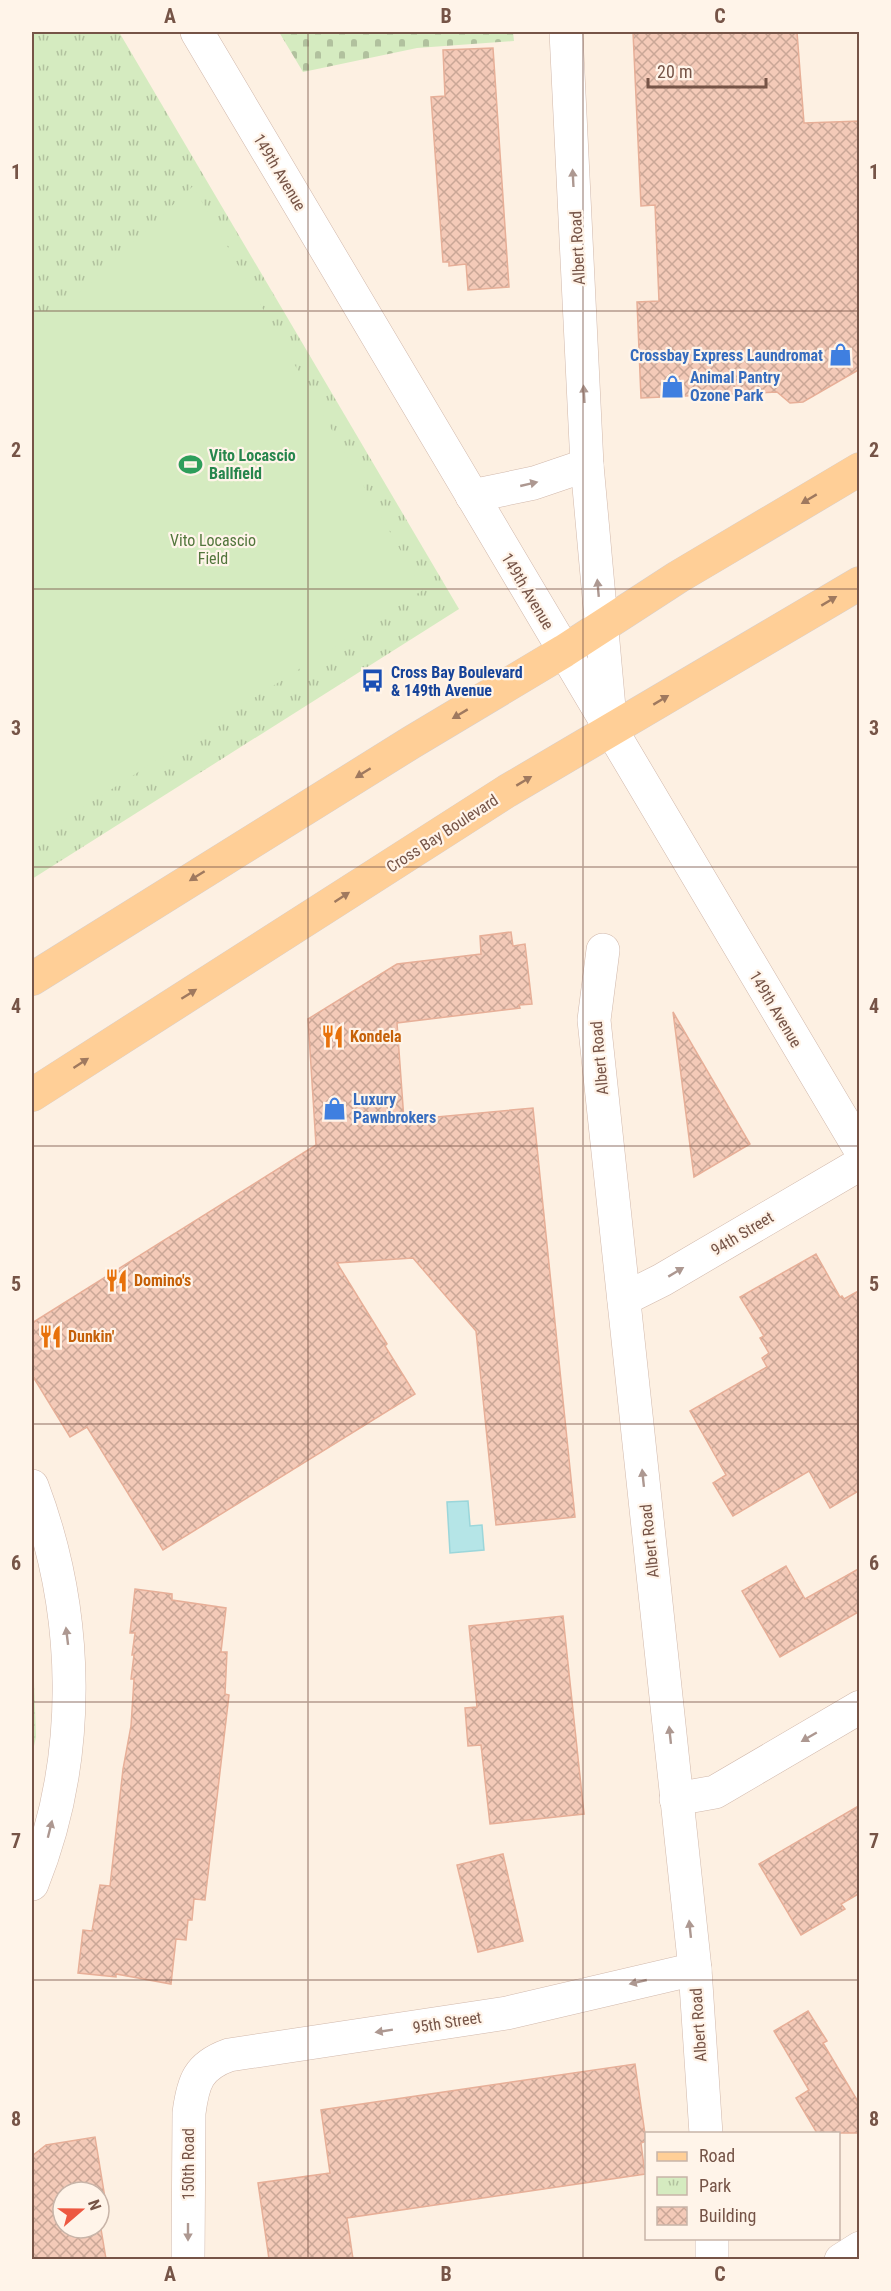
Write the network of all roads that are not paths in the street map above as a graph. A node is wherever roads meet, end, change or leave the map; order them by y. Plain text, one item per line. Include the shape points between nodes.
1 (196, 32) edge
2 (566, 32) edge
3 (587, 465) junction
4 (860, 469) edge
5 (472, 496) junction
6 (860, 583) edge
7 (602, 627) junction
8 (564, 651) junction
9 (611, 730) junction
10 (603, 950) dead end
11 (32, 979) edge
12 (32, 1095) edge
13 (860, 1149) edge
14 (860, 1164) edge
15 (624, 1299) junction
16 (32, 1486) edge
17 (860, 1707) edge
18 (676, 1799) junction
19 (32, 1884) edge
20 (695, 1970) junction
21 (201, 2070) joint
22 (706, 2132) edge
23 (712, 2240) edge
24 (860, 2248) edge
25 (188, 2259) edge
26 (712, 2259) edge
27 (841, 2259) edge

1 - 5 street, 149th Avenue
3 -> 2 street, Albert Road
5 -> 3 street via 534,483
7 -> 3 street, Albert Road
4 -> 7 main road
5 - 8 street, 149th Avenue
9 -> 6 main road, Cross Bay Boulevard
7 - 8 main road
7 - 9 street, Albert Road
8 - 9 street, 149th Avenue
8 -> 11 main road
12 -> 9 main road, Cross Bay Boulevard via 507,791
9 - 13 street, 149th Avenue
10 - 15 street, Albert Road via 594,1020
15 -> 14 street, 94th Street
18 -> 15 street, Albert Road
19 -> 16 street via 57,1797 69,1719 70,1682 68,1641 56,1568
17 -> 18 street via 715,1792
20 -> 18 street, Albert Road
20 -> 21 street, 95th Street via 507,2013 229,2055
20 - 22 street, Albert Road
21 -> 25 street, 150th Road via 191,2093 189,2113
23 - 26 street
24 - 27 street

